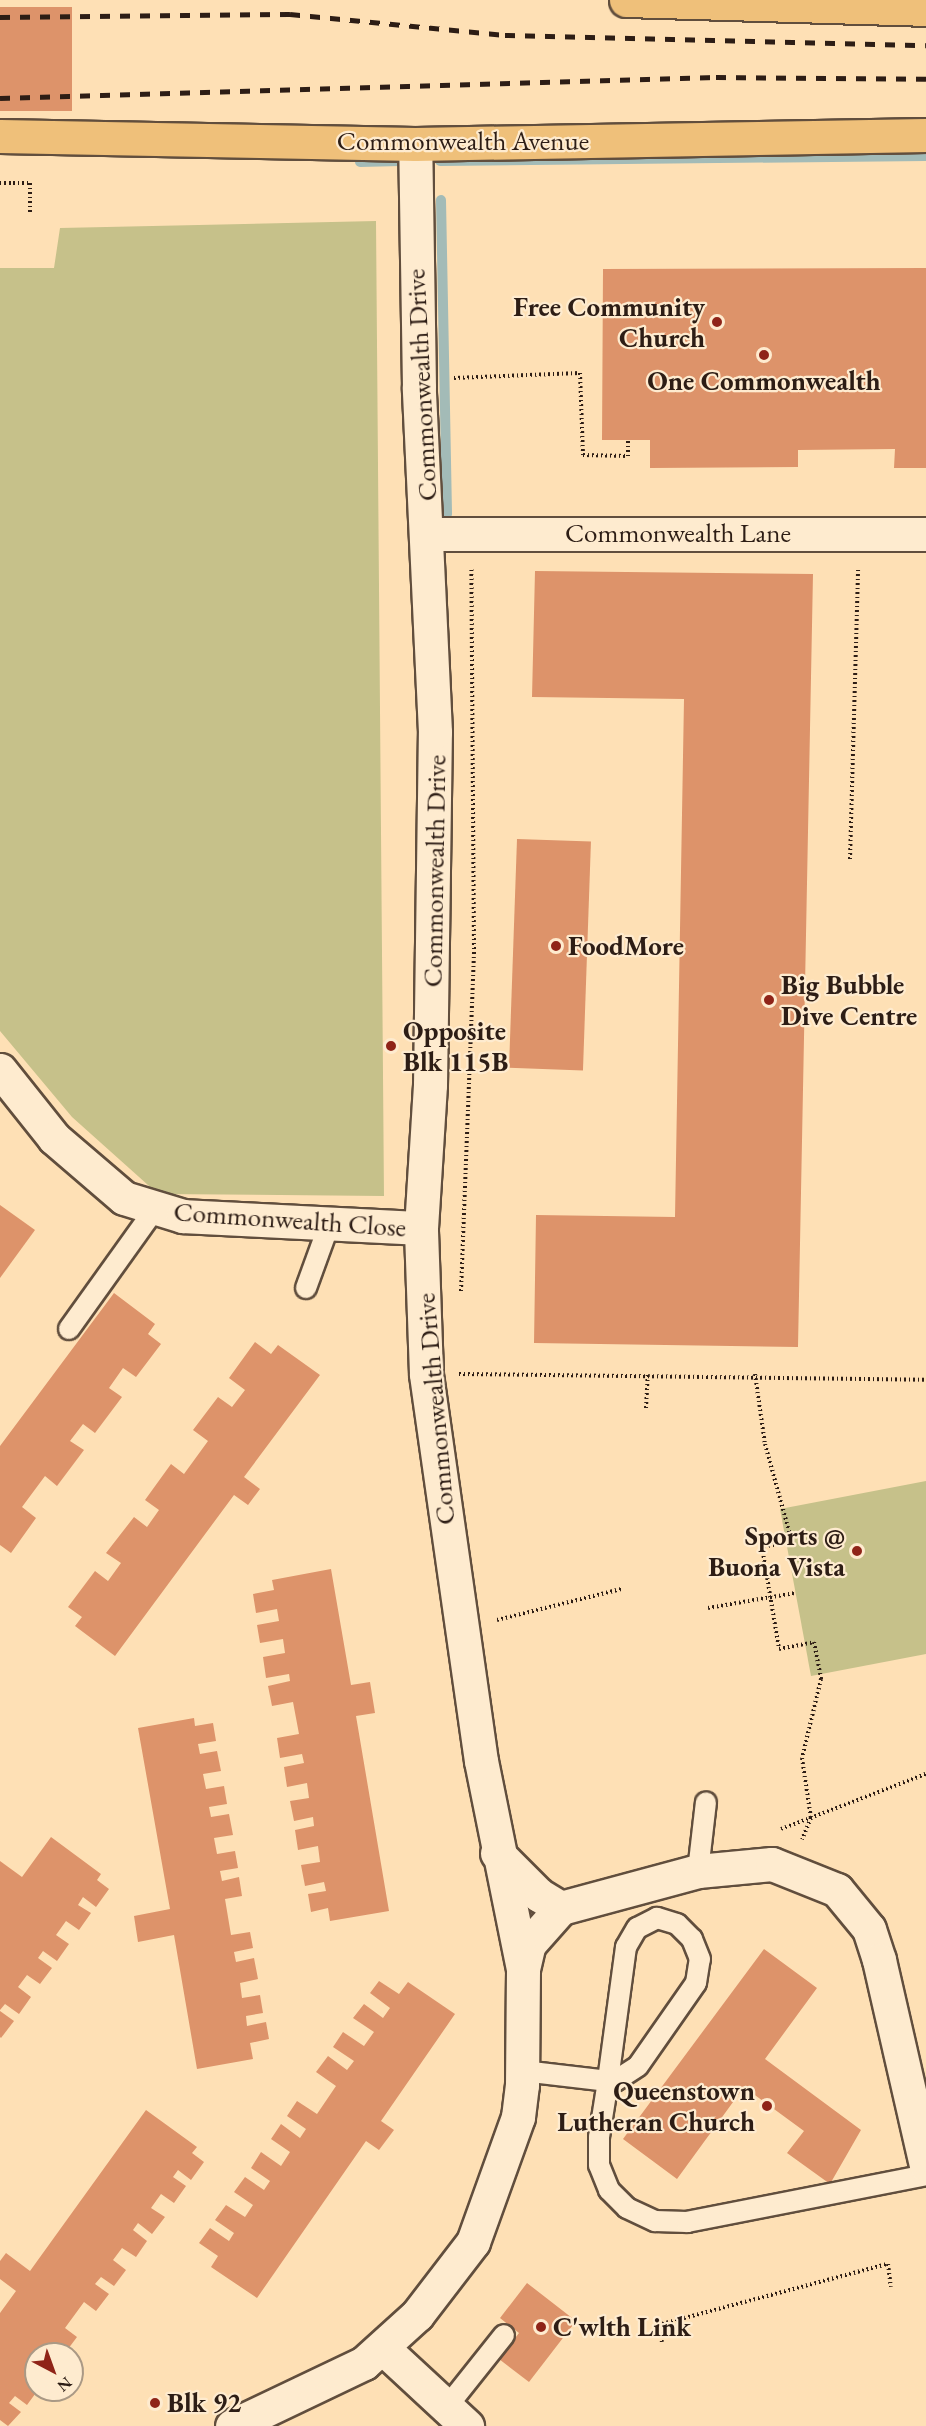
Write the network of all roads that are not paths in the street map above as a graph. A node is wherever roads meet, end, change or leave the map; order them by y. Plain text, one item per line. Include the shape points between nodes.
1 (626, 0) edge
2 (926, 9) edge
3 (926, 135) edge
4 (0, 136) edge
5 (415, 144) junction
6 (429, 534) junction
7 (926, 534) edge
8 (0, 1070) edge
9 (155, 1209) junction
10 (330, 1222) junction
11 (421, 1228) junction
12 (306, 1288) dead end
13 (69, 1329) dead end
14 (706, 1802) dead end
15 (497, 1852) junction
16 (698, 1871) junction
17 (561, 1908) junction
18 (523, 1969) junction
19 (523, 2071) junction
20 (608, 2081) junction
21 (926, 2166) edge
22 (926, 2175) edge
23 (504, 2335) dead end
24 (385, 2350) junction
25 (457, 2417) edge
26 (231, 2426) edge

1 - 2 main road
3 - 5 main road, Commonwealth Avenue
4 - 5 main road, Commonwealth Avenue
5 - 6 street, Commonwealth Drive via 418,375
6 - 7 street, Commonwealth Lane
6 - 11 street, Commonwealth Drive via 435,902
8 - 9 street, Commonwealth Close via 54,1138 124,1198
9 - 10 street, Commonwealth Close via 183,1215
9 - 13 lane
10 - 11 street, Commonwealth Close
10 - 12 lane
11 - 15 street, Commonwealth Drive via 426,1374
14 - 16 lane
15 - 17 street via 539,1895
15 - 18 street, Commonwealth Drive
16 - 17 street
16 - 21 street via 772,1864 837,1890 869,1929
17 - 18 street via 529,1944
18 - 19 street, Commonwealth Drive
19 - 20 lane
19 - 24 street, Commonwealth Drive via 518,2117 473,2242
20 - 20 lane via 626,1947 637,1928 657,1918 676,1924 692,1939 700,1959 696,1983 638,2066 621,2080
20 - 22 lane via 599,2165 609,2190 627,2208 655,2221 687,2222
23 - 25 lane
24 - 25 street
24 - 26 street, Commonwealth Drive via 297,2399

